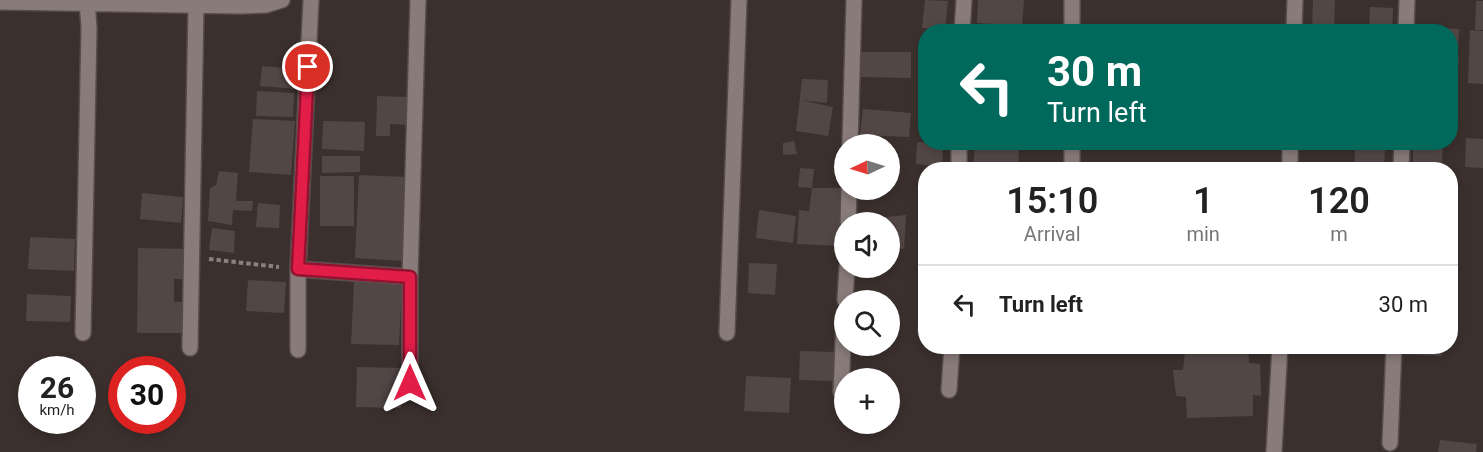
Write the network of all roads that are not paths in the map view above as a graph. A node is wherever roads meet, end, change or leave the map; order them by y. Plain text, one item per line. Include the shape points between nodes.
1 (282, 0) edge
2 (311, 0) edge
3 (418, 0) edge
4 (739, 0) edge
5 (854, 0) edge
6 (964, 0) edge
7 (1072, 0) edge
8 (1295, 0) edge
9 (1407, 0) edge
10 (0, 2) edge
11 (87, 2) edge
12 (196, 5) junction
13 (962, 24) edge
14 (1072, 24) edge
15 (1294, 24) edge
16 (1406, 24) edge
17 (850, 134) edge
18 (298, 269) junction
19 (410, 277) junction
20 (83, 333) dead end
21 (727, 333) dead end
22 (190, 348) dead end
23 (298, 350) dead end
24 (951, 354) edge
25 (1280, 354) edge
26 (1394, 354) edge
27 (410, 383) dead end
28 (949, 390) dead end
29 (1390, 443) dead end
30 (1274, 452) edge

1 - 12 street via 266,5
2 - 18 street
3 - 19 street
4 - 21 street
5 - 17 street
6 - 13 street
7 - 14 street
8 - 15 street
9 - 16 street
10 - 11 street
11 - 12 street
11 - 20 street
12 - 22 street
18 - 19 street
18 - 23 street
19 - 27 street
24 - 28 street
25 - 30 street
26 - 29 street

